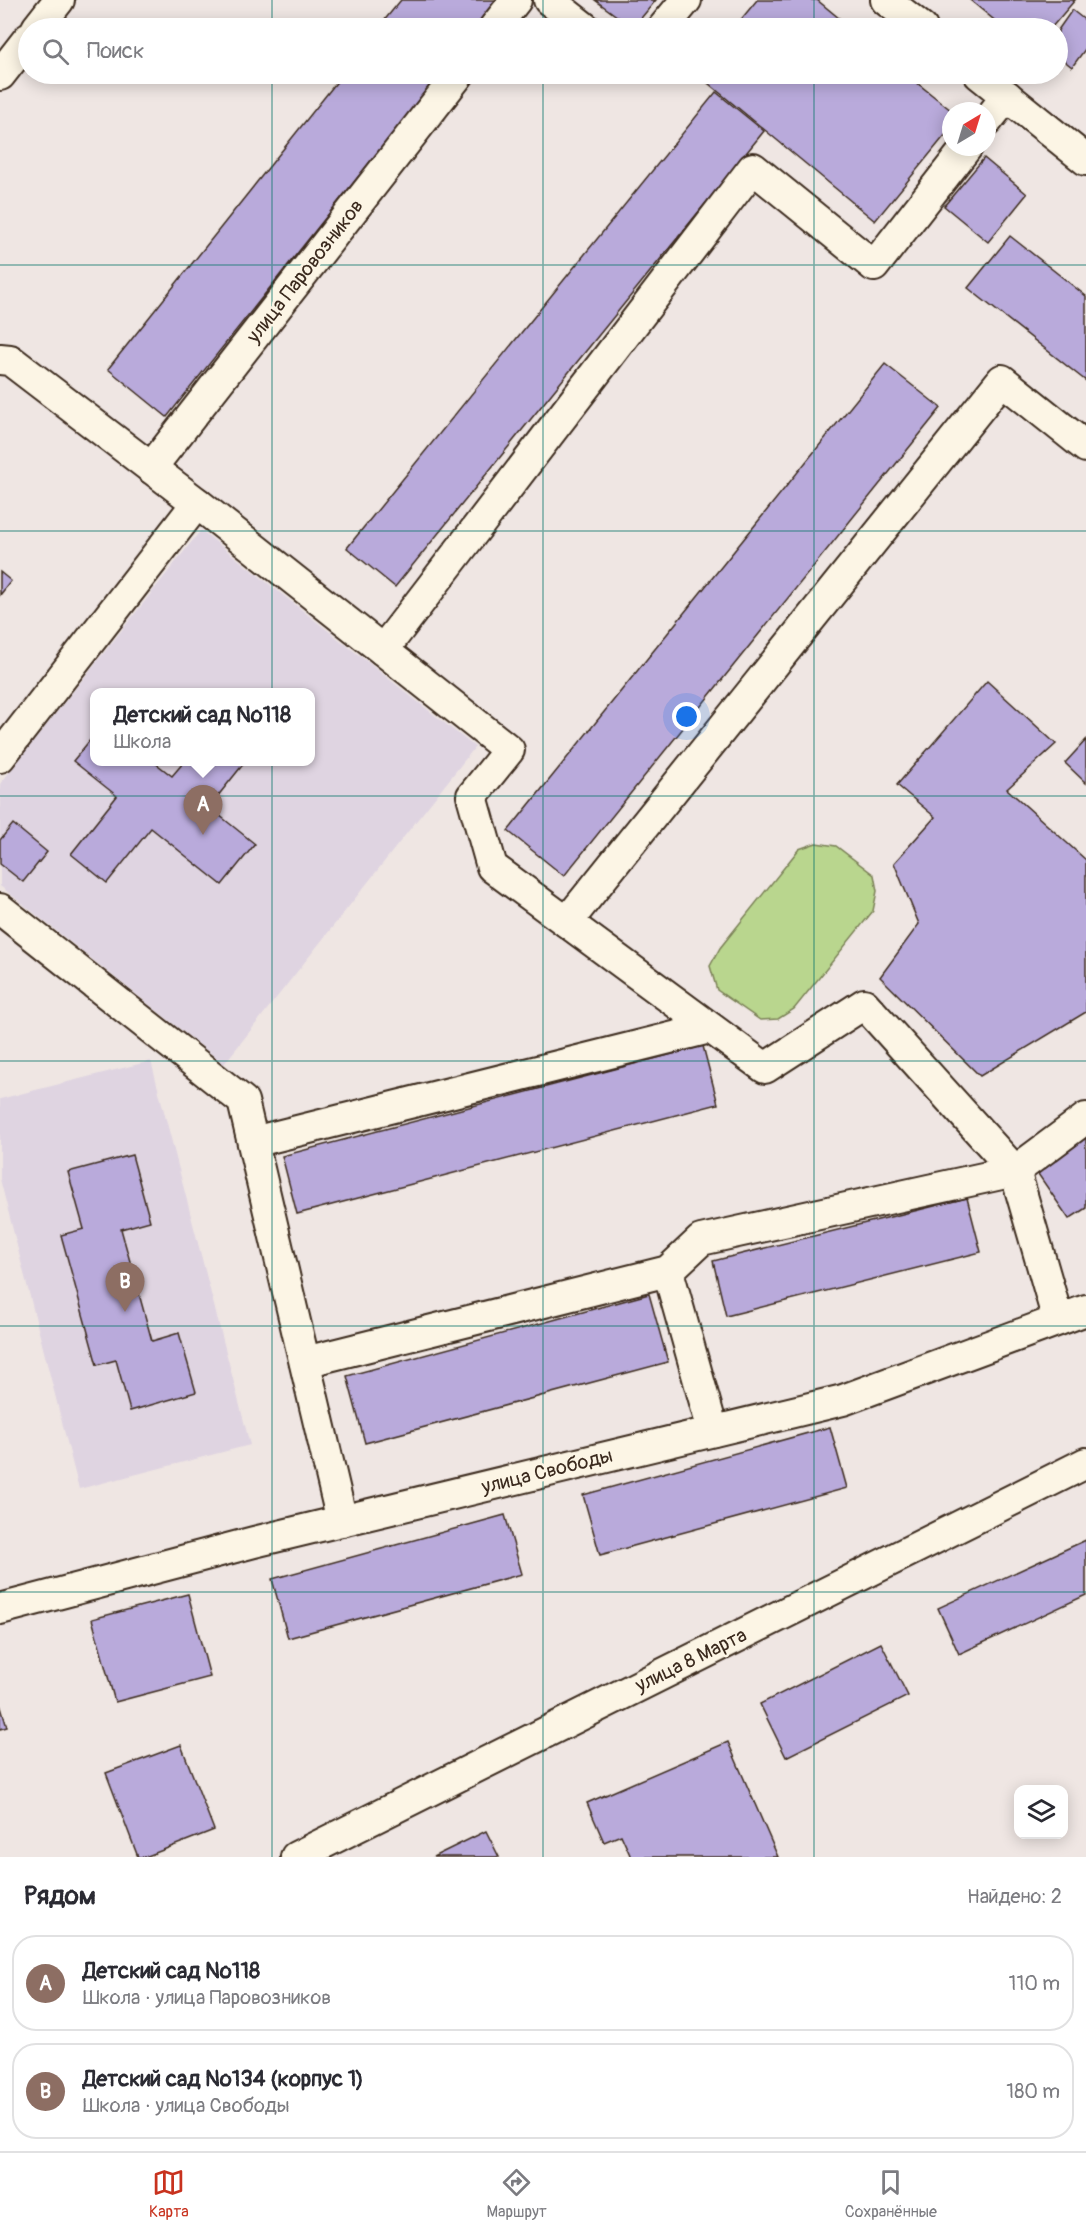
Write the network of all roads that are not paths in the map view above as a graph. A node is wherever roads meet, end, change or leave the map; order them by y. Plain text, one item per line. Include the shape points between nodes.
1 (59, 0) edge
2 (516, 0) edge
3 (549, 0) edge
4 (686, 0) edge
5 (886, 0) edge
6 (45, 18) edge
7 (502, 18) edge
8 (572, 18) edge
9 (671, 18) edge
10 (909, 18) edge
11 (18, 52) edge
12 (0, 75) edge
13 (451, 84) edge
14 (992, 84) edge
15 (1007, 96) junction
16 (996, 110) edge
17 (960, 156) edge
18 (1086, 160) edge
19 (0, 359) edge
20 (1086, 447) edge
21 (151, 468) junction
22 (197, 503) junction
23 (383, 650) junction
24 (0, 757) edge
25 (0, 909) edge
26 (567, 922) junction
27 (710, 1028) junction
28 (1086, 1118) edge
29 (253, 1142) junction
30 (1015, 1171) junction
31 (668, 1271) junction
32 (1086, 1310) edge
33 (1058, 1320) junction
34 (305, 1362) junction
35 (713, 1431) junction
36 (1086, 1463) edge
37 (342, 1521) junction
38 (0, 1609) edge
39 (296, 1857) edge

1 - 6 street
2 - 7 street
3 - 8 street
4 - 9 street
5 - 10 street
11 - 12 street
13 - 21 street, улица Паровозников
14 - 15 street
15 - 16 street
15 - 18 street
17 - 23 street via 874,266 753,168
19 - 21 street via 10,360
20 - 26 street via 1002,380
21 - 22 street
22 - 23 street
22 - 24 street
23 - 26 street via 509,750 472,796 492,867
25 - 29 street via 243,1101
26 - 27 street
27 - 29 street
27 - 30 street via 765,1068 864,1004
28 - 30 street
29 - 34 street
30 - 31 street via 701,1240
30 - 33 street
31 - 34 street
31 - 35 street
32 - 33 street, улица Свободы
33 - 35 street, улица Свободы via 843,1400
34 - 37 street
35 - 37 street, улица Свободы
36 - 39 street, улица 8 Марта
37 - 38 street, улица Свободы

